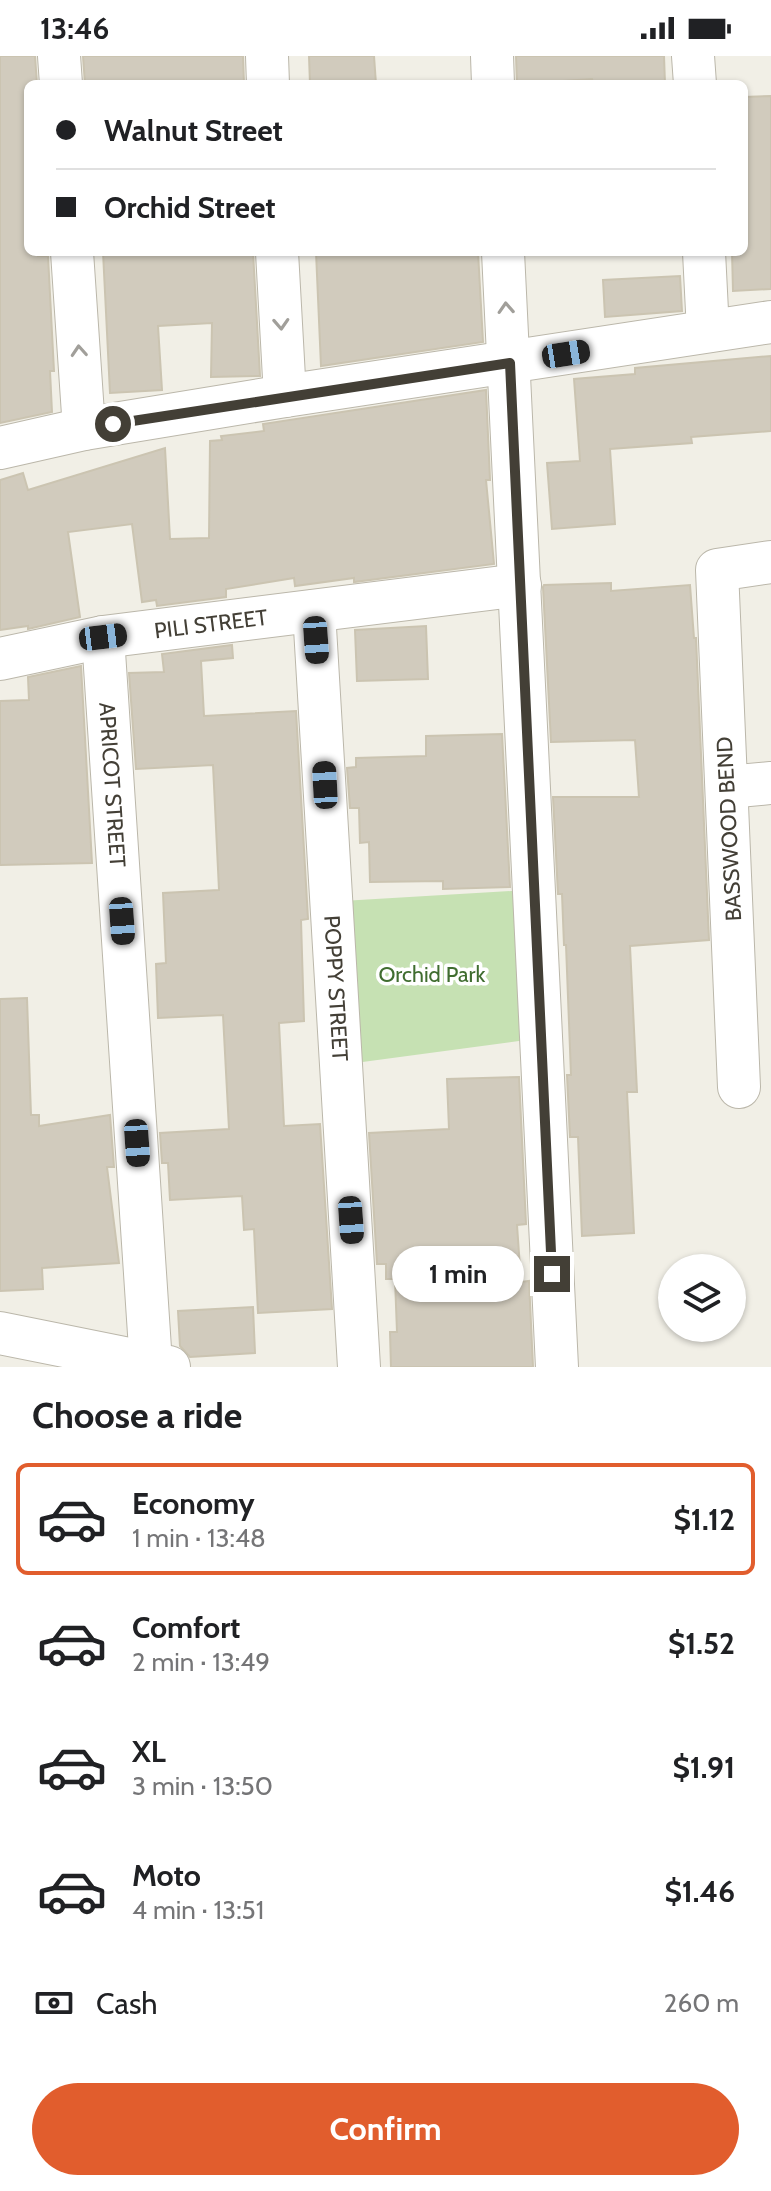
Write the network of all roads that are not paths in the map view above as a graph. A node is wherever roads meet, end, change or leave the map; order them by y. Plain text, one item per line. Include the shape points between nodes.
1 (59, 56) edge
2 (267, 56) edge
3 (492, 56) edge
4 (693, 56) edge
5 (61, 80) edge
6 (268, 80) edge
7 (493, 80) edge
8 (695, 80) edge
9 (72, 256) edge
10 (277, 256) edge
11 (503, 256) edge
12 (704, 256) edge
13 (771, 322) edge
14 (708, 331) junction
15 (510, 363) junction
16 (285, 396) junction
17 (84, 429) junction
18 (0, 448) edge
19 (771, 562) edge
20 (520, 585) junction
21 (314, 611) junction
22 (103, 637) junction
23 (0, 659) edge
24 (771, 783) edge
25 (727, 787) junction
26 (754, 1003) edge
27 (739, 1087) dead end
28 (0, 1333) edge
29 (160, 1366) edge
30 (359, 1367) edge
31 (557, 1367) edge

1 - 5 street
2 - 6 street
3 - 7 street
4 - 8 street
17 -> 9 street
10 -> 16 street
15 -> 11 street
12 - 14 street
13 - 14 street
14 - 15 street
15 - 16 street
15 - 20 street
16 - 17 street
17 - 18 street
19 - 25 street, BASSWOOD BEND via 717,570
20 - 21 street, PILI STREET
20 - 31 street
21 - 22 street, PILI STREET
21 - 30 street, POPPY STREET
22 - 23 street, PILI STREET
22 - 29 street, APRICOT STREET
24 - 25 street
25 - 26 street, BASSWOOD BEND
26 - 27 street, BASSWOOD BEND
28 - 29 street

